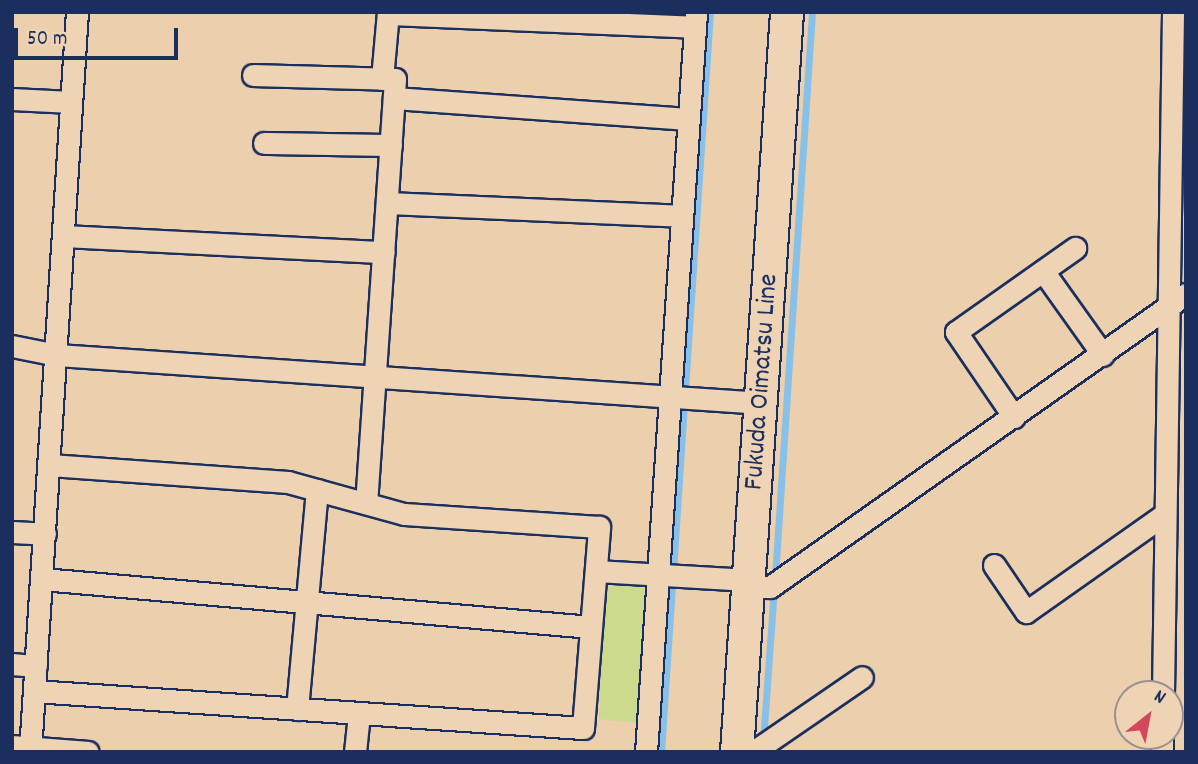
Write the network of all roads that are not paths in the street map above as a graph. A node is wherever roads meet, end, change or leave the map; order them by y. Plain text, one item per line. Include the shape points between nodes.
1 (77, 12) edge
2 (787, 12) edge
3 (1172, 12) edge
4 (388, 13) edge
5 (695, 20) edge
6 (253, 75) dead end
7 (382, 79) junction
8 (394, 98) junction
9 (12, 99) edge
10 (71, 102) junction
11 (688, 119) junction
12 (264, 143) dead end
13 (391, 145) junction
14 (387, 203) junction
15 (681, 216) junction
16 (64, 236) junction
17 (1075, 248) dead end
18 (384, 252) junction
19 (1042, 271) junction
20 (1177, 300) edge
21 (12, 346) edge
22 (57, 355) junction
23 (1103, 355) junction
24 (376, 378) junction
25 (678, 398) junction
26 (762, 403) junction
27 (1014, 417) junction
28 (50, 465) junction
29 (317, 490) junction
30 (366, 503) junction
31 (1165, 514) junction
32 (12, 532) edge
33 (45, 534) junction
34 (994, 565) dead end
35 (596, 571) junction
36 (667, 575) junction
37 (42, 579) junction
38 (762, 584) junction
39 (305, 601) junction
40 (591, 626) junction
41 (12, 664) edge
42 (36, 666) junction
43 (862, 677) dead end
44 (1163, 680) edge
45 (34, 691) junction
46 (297, 709) junction
47 (359, 713) junction
48 (24, 748) edge
49 (754, 748) edge
50 (88, 752) edge
51 (355, 752) edge
52 (646, 752) edge

1 - 10 street
2 - 26 main road, Fukuda Oimatsu Line
3 - 20 street
4 - 5 street
4 - 7 street
5 - 11 street
6 - 7 street
7 - 8 street via 395,79
8 - 11 street
8 - 13 street
9 - 10 street
10 - 16 street
11 - 15 street
12 - 13 street
13 - 14 street
14 - 15 street
14 - 18 street
15 - 25 street
16 - 18 street
16 - 22 street
17 - 19 street
18 - 24 street
19 - 23 street
19 - 27 street via 956,332
20 - 23 street
20 - 31 street
21 - 22 street
22 - 24 street
22 - 28 street
23 - 27 street
24 - 25 street
24 - 30 street
25 - 26 street
25 - 36 street
26 - 38 main road, Fukuda Oimatsu Line
27 - 38 street
28 - 29 street via 288,482
28 - 33 street
29 - 30 street
29 - 39 street
30 - 35 street via 404,514 599,527
31 - 34 street via 1026,612
31 - 44 street
32 - 33 street
33 - 37 street
35 - 36 street
35 - 40 street
36 - 38 street
36 - 52 street
37 - 39 street
37 - 42 street
38 - 49 main road, Fukuda Oimatsu Line
39 - 40 street
39 - 46 street
40 - 47 street via 583,728
41 - 42 street
42 - 45 street
43 - 49 street
45 - 46 street
45 - 48 street
46 - 47 street
47 - 51 street
48 - 50 street

